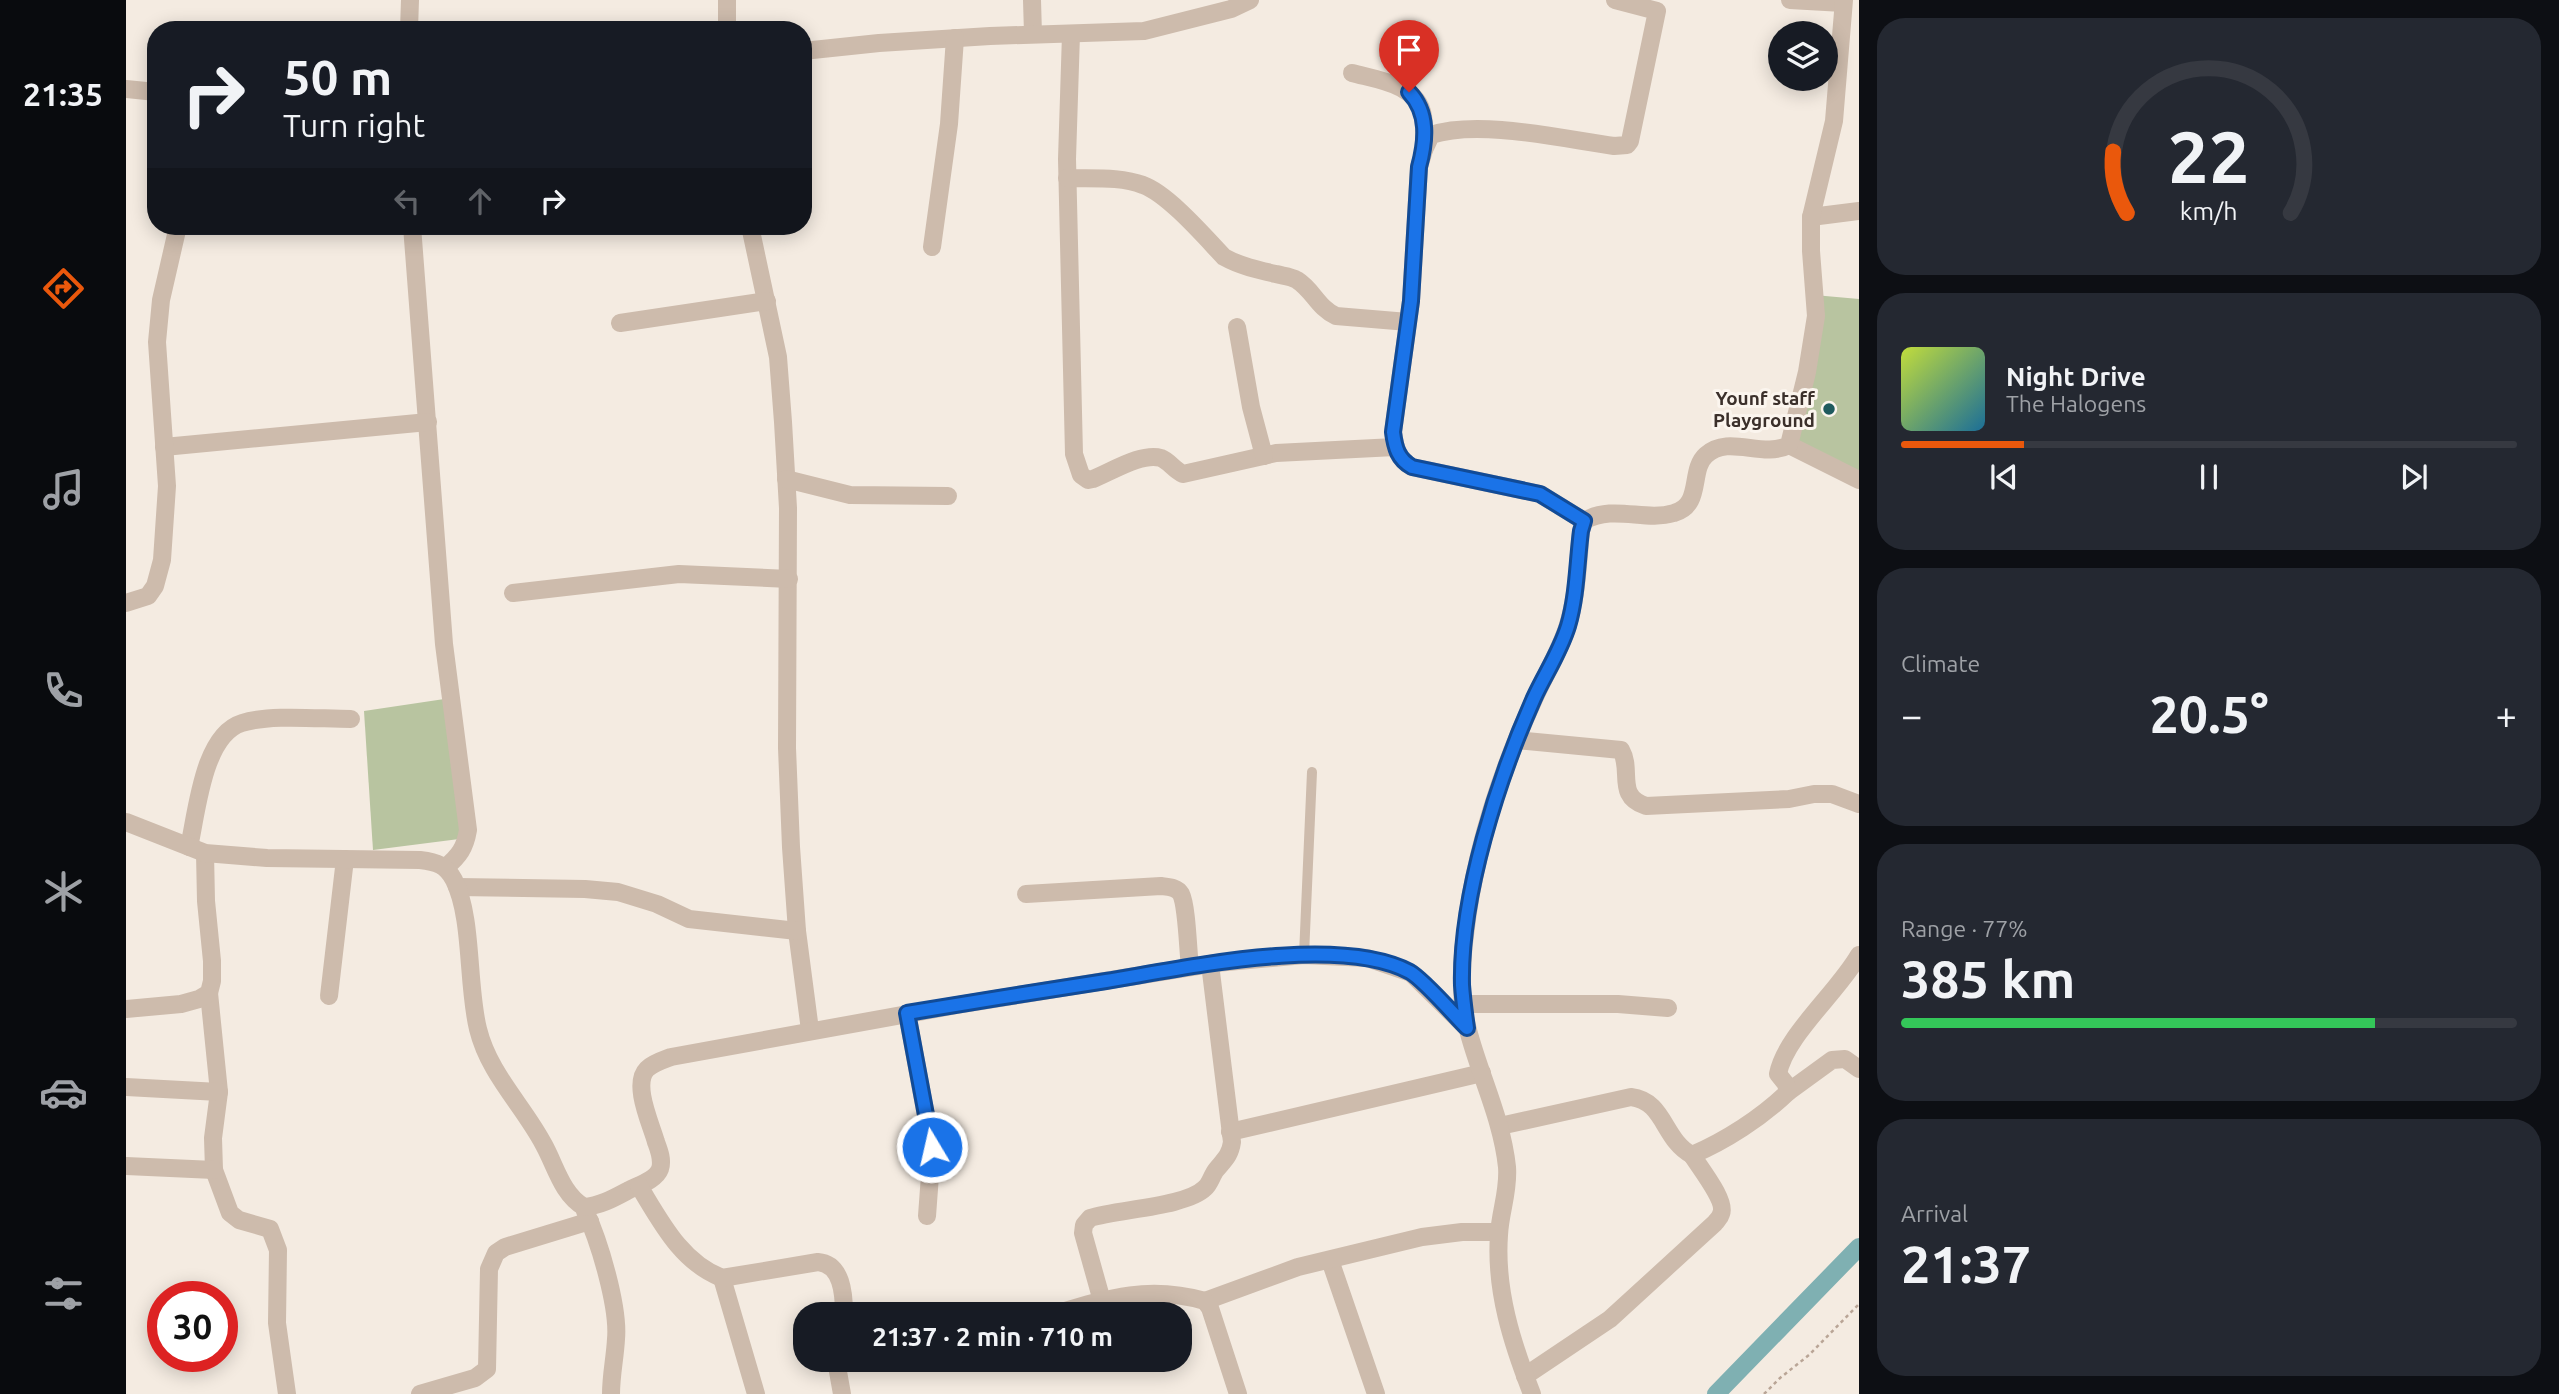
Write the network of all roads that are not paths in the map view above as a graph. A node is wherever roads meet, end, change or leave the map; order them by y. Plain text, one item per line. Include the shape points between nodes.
1 (410, 0) edge
2 (727, 0) edge
3 (1032, 0) edge
4 (1250, 0) edge
5 (1615, 0) edge
6 (1790, 0) edge
7 (1844, 2) edge
8 (1658, 6) edge
9 (409, 21) edge
10 (727, 21) edge
11 (1033, 34) junction
12 (1071, 34) junction
13 (955, 38) junction
14 (812, 50) edge
15 (1352, 73) dead end
16 (126, 89) edge
17 (147, 91) edge
18 (1424, 149) junction
19 (1067, 178) junction
20 (1859, 211) edge
21 (1811, 217) junction
22 (176, 235) edge
23 (413, 235) edge
24 (752, 235) edge
25 (932, 247) dead end
26 (767, 301) junction
27 (1408, 322) junction
28 (620, 323) dead end
29 (1237, 327) dead end
30 (428, 422) junction
31 (1789, 445) junction
32 (164, 447) junction
33 (1395, 447) junction
34 (1264, 456) junction
35 (786, 479) junction
36 (1859, 480) edge
37 (948, 496) dead end
38 (1584, 521) junction
39 (789, 579) junction
40 (513, 593) dead end
41 (126, 603) edge
42 (351, 719) dead end
43 (1517, 740) junction
44 (1312, 772) dead end
45 (1856, 796) edge
46 (126, 822) edge
47 (197, 850) junction
48 (345, 859) junction
49 (446, 867) junction
50 (457, 887) junction
51 (1026, 894) dead end
52 (797, 931) junction
53 (1304, 955) junction
54 (1210, 964) junction
55 (1857, 966) edge
56 (1190, 967) junction
57 (209, 993) junction
58 (329, 996) dead end
59 (1464, 1004) junction
60 (1668, 1008) dead end
61 (126, 1009) edge
62 (907, 1013) junction
63 (1467, 1028) junction
64 (810, 1030) junction
65 (1859, 1069) edge
66 (1482, 1073) junction
67 (126, 1087) edge
68 (219, 1092) junction
69 (1788, 1093) junction
70 (1500, 1126) junction
71 (1230, 1132) junction
72 (1692, 1155) junction
73 (126, 1166) edge
74 (215, 1170) junction
75 (639, 1186) junction
76 (587, 1214) junction
77 (927, 1216) dead end
78 (1499, 1232) junction
79 (1330, 1260) junction
80 (722, 1278) junction
81 (1102, 1301) junction
82 (1205, 1301) junction
83 (844, 1302) edge
84 (1098, 1302) edge
85 (839, 1372) edge
86 (1525, 1377) junction
87 (287, 1394) edge
88 (420, 1394) edge
89 (611, 1394) edge
90 (756, 1394) edge
91 (842, 1394) edge
92 (1238, 1394) edge
93 (1376, 1394) edge
94 (1532, 1394) edge

1 - 9 street
2 - 10 street
3 - 11 street
4 - 12 street via 1144,31
5 - 8 street
6 - 7 street
7 - 21 street via 1834,121
8 - 18 street via 1626,145 1448,130 1431,135
11 - 12 street
11 - 13 street
12 - 19 street
13 - 14 street
13 - 25 street
15 - 18 street via 1398,86 1416,99 1424,118
16 - 17 street
18 - 27 street
19 - 27 street via 1145,186 1167,201 1224,257 1294,278 1330,313
19 - 34 street via 1074,454 1081,475 1093,480 1138,459 1163,458 1183,474
20 - 21 street
21 - 31 street via 1816,316
22 - 32 street via 157,342
23 - 30 street
24 - 26 street
26 - 28 street
26 - 35 street via 778,356
27 - 33 street via 1393,432
29 - 34 street
30 - 32 street
30 - 49 street via 443,644 468,830 458,858
31 - 36 street
31 - 38 street via 1769,451 1732,446 1708,453 1701,460 1692,499 1675,513 1605,513
32 - 41 street via 167,486 162,560 148,596
33 - 34 street
33 - 38 street via 1403,462 1412,467 1540,494
35 - 37 street via 850,495
35 - 39 street
38 - 43 street via 1568,624
39 - 40 street via 679,574
39 - 52 street via 787,748
42 - 47 street via 260,719 240,723 223,734 208,761
43 - 45 street via 1621,750 1628,794 1646,806 1814,794
43 - 59 street via 1482,845 1465,935
44 - 53 lane
46 - 47 street
47 - 48 street via 267,858
47 - 57 street via 212,961
48 - 49 street via 420,860
48 - 58 street
49 - 50 street
50 - 52 street via 618,892 689,919
50 - 76 street via 474,1009 488,1057 543,1143 567,1193
51 - 56 street via 1174,888 1181,894
52 - 64 street
53 - 54 street
53 - 63 street via 1367,958 1411,973
54 - 56 street
54 - 71 street
55 - 69 street via 1784,1052 1777,1074
56 - 62 street
57 - 61 street via 181,1003
57 - 68 street
59 - 60 street
59 - 63 street
62 - 64 street
62 - 77 street via 932,1147
63 - 66 street
64 - 75 street via 671,1057 644,1071 642,1097 660,1168 655,1177
65 - 69 street via 1845,1059 1832,1060
66 - 70 street
66 - 71 street
67 - 68 street
68 - 74 street via 213,1138
69 - 72 street via 1752,1121
70 - 72 street via 1631,1097 1645,1099 1680,1149
70 - 78 street via 1507,1193
71 - 81 street via 1230,1155 1202,1191 1147,1208 1102,1214 1084,1225 1085,1247
72 - 86 street via 1723,1205 1721,1214 1610,1319
73 - 74 street
74 - 87 street via 230,1213 270,1229 275,1237 278,1345
75 - 76 street
75 - 80 street via 693,1263
76 - 88 street via 496,1253 489,1269 487,1369 475,1378
76 - 89 street via 601,1252 616,1322
78 - 79 street via 1422,1237
78 - 86 street via 1501,1292
79 - 82 street
79 - 93 street
80 - 83 street via 828,1263 835,1268
80 - 90 street
81 - 82 street via 1162,1292
81 - 84 street
82 - 92 street
85 - 91 street
86 - 94 street

